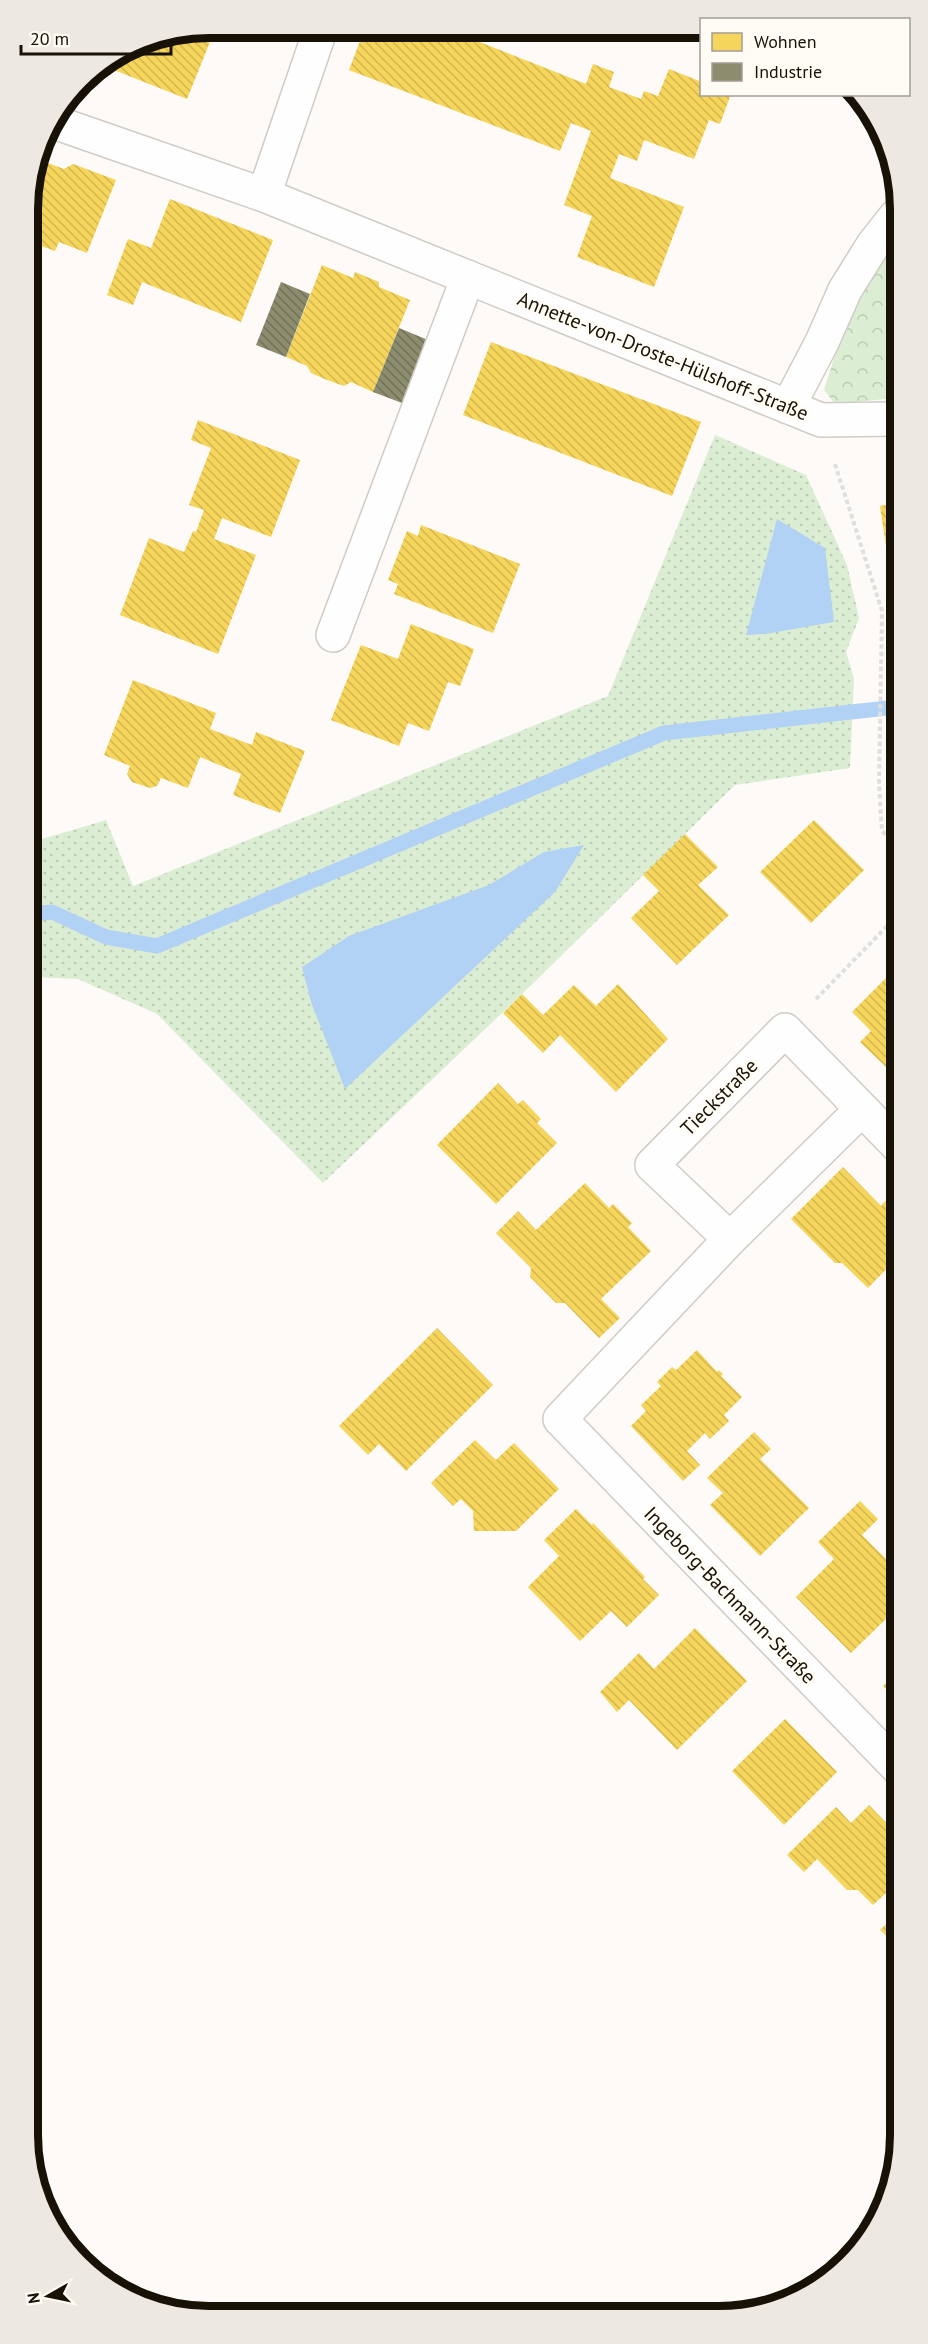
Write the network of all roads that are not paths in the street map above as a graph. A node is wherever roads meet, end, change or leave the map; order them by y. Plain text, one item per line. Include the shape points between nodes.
1 (318, 38) edge
2 (60, 124) edge
3 (264, 195) junction
4 (890, 223) edge
5 (468, 277) junction
6 (788, 407) junction
7 (890, 419) edge
8 (333, 635) dead end
9 (862, 1109) junction
10 (890, 1138) edge
11 (730, 1239) junction
12 (890, 1760) edge

1 - 3 street
2 - 3 street, Annette-von-Droste-Hülshoff-Straße
3 - 5 street, Annette-von-Droste-Hülshoff-Straße
4 - 6 street via 845,290
5 - 6 street, Annette-von-Droste-Hülshoff-Straße
5 - 8 street
6 - 7 street, Annette-von-Droste-Hülshoff-Straße via 821,420
9 - 10 street
9 - 11 street
9 - 11 street, Tieckstraße via 785,1030 652,1165
11 - 12 street, Ingeborg-Bachmann-Straße via 560,1419

